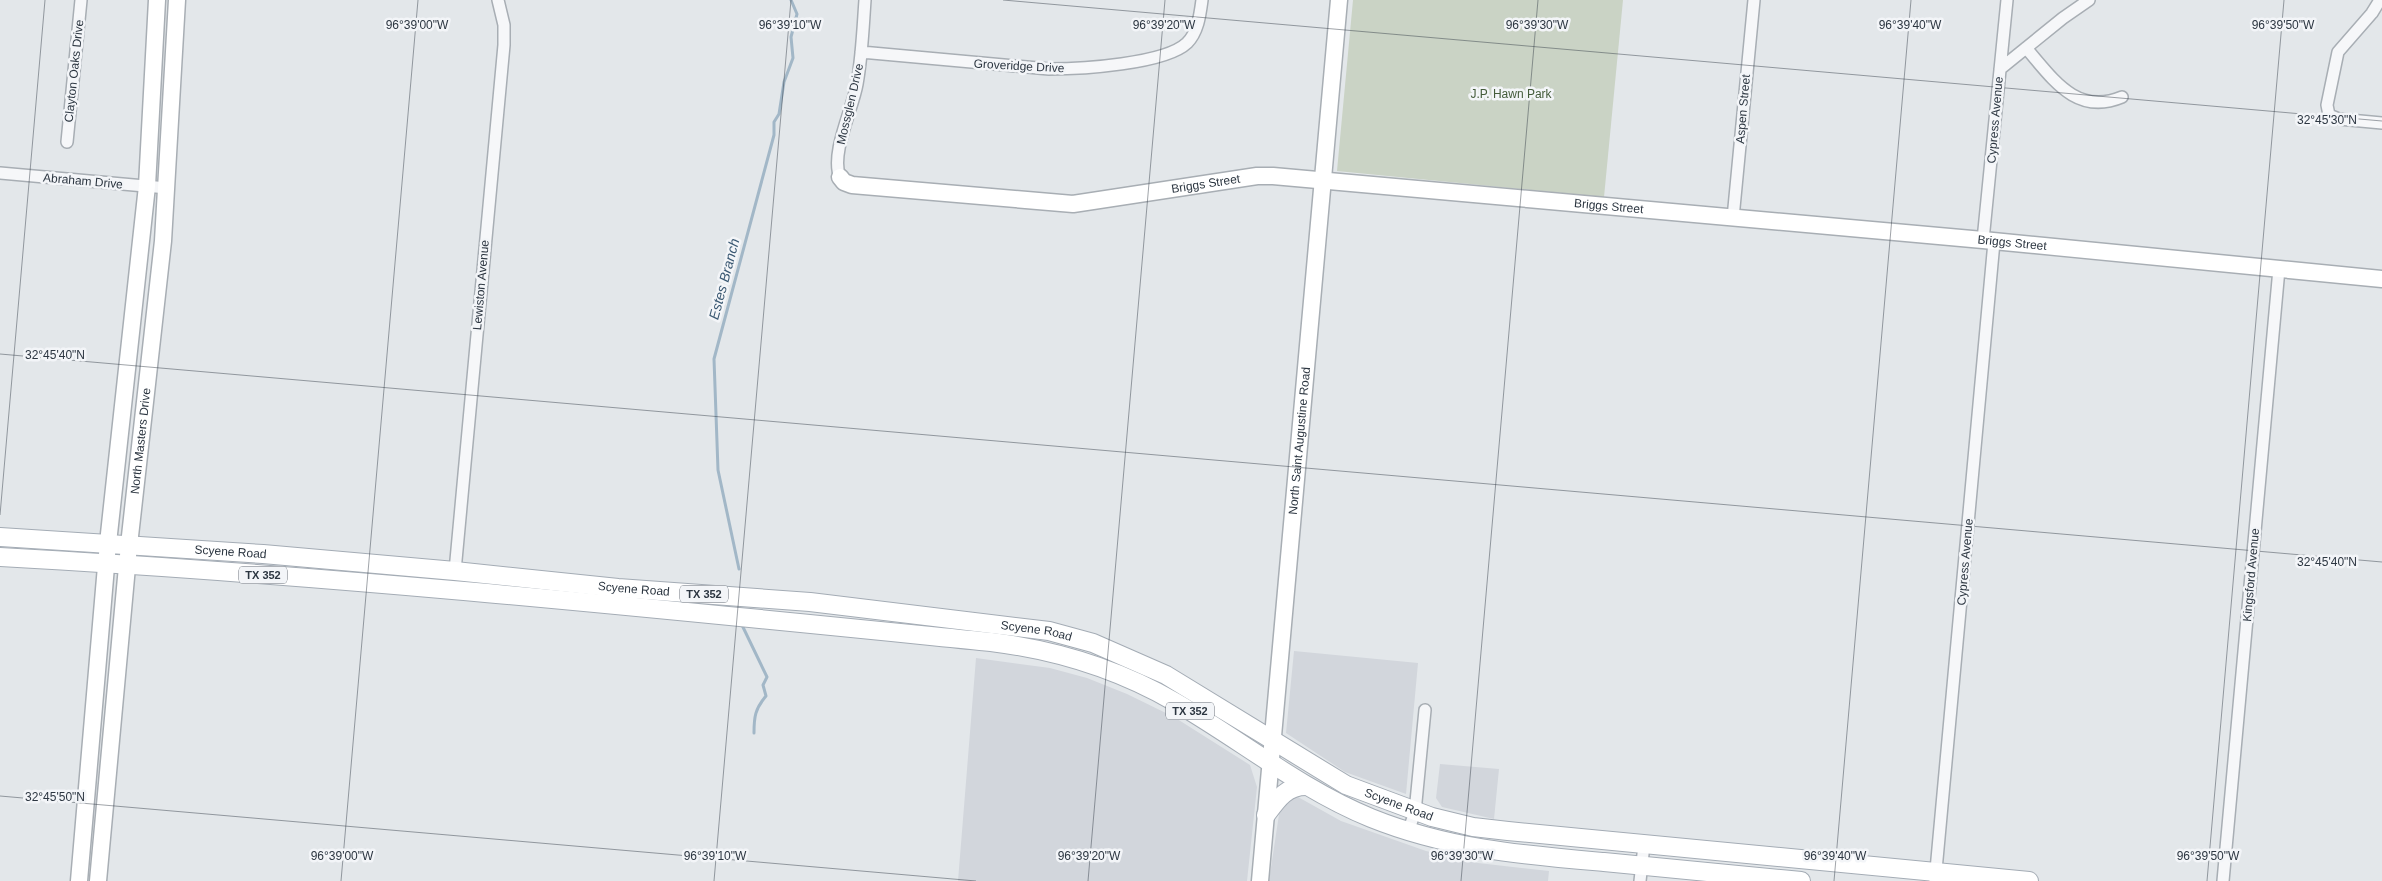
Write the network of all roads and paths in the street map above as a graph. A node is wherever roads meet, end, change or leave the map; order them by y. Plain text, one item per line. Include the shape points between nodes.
1 (81, 0) edge
2 (157, 0) edge
3 (177, 0) edge
4 (498, 0) edge
5 (865, 0) edge
6 (1202, 0) edge
7 (1339, 0) edge
8 (1754, 0) edge
9 (2007, 0) edge
10 (2090, 0) edge
11 (2380, 0) edge
12 (2026, 48) junction
13 (861, 52) junction
14 (2000, 69) junction
15 (2122, 97) dead end
16 (2382, 123) edge
17 (67, 142) dead end
18 (0, 173) edge
19 (840, 177) joint
20 (1324, 180) junction
21 (147, 186) junction
22 (167, 188) junction
23 (1733, 218) junction
24 (1989, 241) junction
25 (2279, 270) junction
26 (2382, 279) edge
27 (0, 537) edge
28 (108, 543) junction
29 (129, 545) junction
30 (0, 558) edge
31 (106, 563) junction
32 (128, 564) junction
33 (455, 570) junction
34 (449, 589) junction
35 (1425, 710) dead end
36 (1272, 741) junction
37 (1270, 764) junction
38 (1306, 786) junction
39 (1415, 812) junction
40 (1266, 815) junction
41 (1408, 832) junction
42 (1644, 845) junction
43 (1640, 873) edge
44 (1936, 877) edge
45 (79, 881) edge
46 (98, 881) edge
47 (1260, 881) edge
48 (1801, 881) edge
49 (2029, 881) edge
50 (2223, 881) edge

1 - 17 street, Clayton Oaks Drive
2 - 21 street, North Masters Drive
3 - 22 street, North Masters Drive
4 - 33 street, Lewiston Avenue via 504,25 504,45
5 - 13 street, Mossglen Drive
6 - 13 street, Groveridge Drive via 1198,23 1189,42 1172,53 1147,59 1049,70
7 - 20 street, North Saint Augustine Road
8 - 23 street, Aspen Street
9 - 14 street, Cypress Avenue
10 - 12 street
11 - 16 street via 2338,52 2327,105 2329,115 2340,119
12 - 14 street
12 - 15 street via 2058,85 2081,100 2106,103
13 - 19 street, Mossglen Drive via 854,100 841,138
14 - 24 street, Cypress Avenue
18 - 21 street, Abraham Drive
19 - 20 street, Briggs Street via 852,185 1073,204 1256,176
20 - 23 street, Briggs Street
20 - 36 street, North Saint Augustine Road
21 - 22 street, Abraham Drive
21 - 28 street, North Masters Drive
22 - 29 street, North Masters Drive
23 - 24 street, Briggs Street
24 - 25 street, Briggs Street
24 - 44 street, Cypress Avenue
25 - 26 street, Briggs Street
25 - 50 street, Kingsford Avenue
27 - 28 main road, Scyene Road / TX 352
28 - 29 main road, Scyene Road / TX 352
28 - 31 street, North Masters Drive
29 - 32 street, North Masters Drive
29 - 33 main road, Scyene Road / TX 352
30 - 31 main road, Scyene Road / TX 352
31 - 32 main road, Scyene Road / TX 352
31 - 45 street, North Masters Drive
32 - 34 main road, Scyene Road / TX 352
32 - 46 street, North Masters Drive
33 - 34 street
33 - 36 main road, Scyene Road / TX 352 via 618,588 810,602 1049,631 1093,643 1166,675
34 - 37 main road, Scyene Road / TX 352 via 991,642 1042,650 1105,669 1153,690 1210,723
35 - 39 street
36 - 37 street, North Saint Augustine Road
36 - 39 main road, Scyene Road / TX 352 via 1346,785
37 - 38 main road, Scyene Road / TX 352
37 - 40 street, North Saint Augustine Road
38 - 40 main road via 1297,786 1281,794
38 - 41 main road, Scyene Road / TX 352 via 1350,809
39 - 41 street
39 - 42 main road, Scyene Road / TX 352 via 1473,827
40 - 47 street, North Saint Augustine Road
41 - 43 main road, Scyene Road / TX 352 via 1488,851
42 - 43 street
42 - 44 main road, Scyene Road / TX 352
43 - 48 main road, Scyene Road / TX 352
44 - 49 main road, Scyene Road / TX 352

